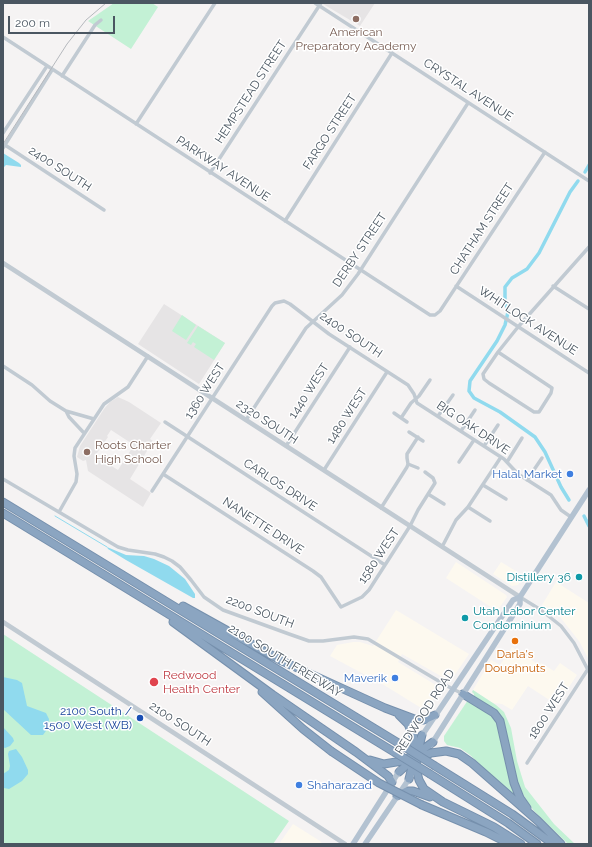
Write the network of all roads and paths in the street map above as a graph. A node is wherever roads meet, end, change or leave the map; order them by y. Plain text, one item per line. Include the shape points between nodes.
1 (215, 3) edge
2 (315, 3) edge
3 (320, 4) edge
4 (101, 20) dead end
5 (3, 37) edge
6 (392, 53) junction
7 (47, 66) junction
8 (52, 70) junction
9 (62, 76) junction
10 (468, 103) junction
11 (136, 124) junction
12 (3, 133) edge
13 (4, 146) edge
14 (545, 152) junction
15 (210, 172) junction
16 (589, 181) edge
17 (104, 210) dead end
18 (285, 221) junction
19 (589, 246) edge
20 (3, 263) edge
21 (361, 271) junction
22 (456, 286) junction
23 (553, 286) junction
24 (275, 303) joint
25 (589, 309) edge
26 (434, 316) joint
27 (312, 321) junction
28 (518, 327) junction
29 (350, 347) junction
30 (498, 352) junction
31 (148, 356) junction
32 (3, 366) edge
33 (388, 372) junction
34 (589, 373) edge
35 (430, 380) dead end
36 (452, 395) dead end
37 (212, 398) junction
38 (415, 399) junction
39 (475, 410) dead end
40 (66, 411) junction
41 (394, 413) dead end
42 (438, 416) junction
43 (401, 418) junction
44 (94, 419) junction
45 (246, 420) junction
46 (164, 422) dead end
47 (407, 422) dead end
48 (498, 425) dead end
49 (461, 431) junction
50 (409, 432) dead end
51 (84, 434) junction
52 (187, 437) junction
53 (418, 437) junction
54 (522, 438) dead end
55 (474, 440) junction
56 (423, 441) dead end
57 (286, 446) junction
58 (484, 446) junction
59 (501, 457) junction
60 (542, 458) dead end
61 (459, 462) dead end
62 (507, 462) junction
63 (408, 464) junction
64 (418, 468) dead end
65 (324, 470) junction
66 (425, 472) dead end
67 (163, 474) junction
68 (3, 479) edge
69 (527, 480) junction
70 (483, 485) junction
71 (589, 490) edge
72 (152, 491) dead end
73 (428, 494) junction
74 (506, 499) dead end
75 (3, 502) edge
76 (444, 504) dead end
77 (468, 507) junction
78 (381, 508) junction
79 (59, 512) junction
80 (3, 513) edge
81 (571, 518) junction
82 (490, 522) dead end
83 (410, 526) junction
84 (442, 547) junction
85 (385, 565) junction
86 (109, 567) junction
87 (520, 597) junction
88 (150, 604) junction
89 (341, 607) joint
90 (3, 622) edge
91 (235, 668) junction
92 (588, 670) edge
93 (453, 689) junction
94 (464, 694) junction
95 (385, 708) junction
96 (435, 715) junction
97 (422, 735) joint
98 (433, 742) joint
99 (356, 752) junction
100 (416, 756) junction
101 (527, 763) dead end
102 (416, 768) junction
103 (399, 772) joint
104 (408, 779) junction
105 (392, 782) junction
106 (397, 796) junction
107 (443, 802) junction
108 (538, 821) junction
109 (345, 844) edge
110 (353, 844) edge
111 (365, 844) edge
112 (510, 844) edge
113 (521, 844) edge
114 (537, 844) edge
115 (553, 844) edge
116 (561, 844) edge

1 - 11 street
2 - 3 street, CRYSTAL AVENUE
3 - 6 street, CRYSTAL AVENUE
3 - 15 street, HEMPSTEAD STREET
4 - 9 street via 95,25
5 - 7 street, PARKWAY AVENUE
6 - 10 street, CRYSTAL AVENUE
6 - 18 street, FARGO STREET
7 - 8 street, PARKWAY AVENUE
7 - 12 street
8 - 9 street, PARKWAY AVENUE
8 - 13 street
9 - 11 street, PARKWAY AVENUE
10 - 14 street, CRYSTAL AVENUE
10 - 21 street, DERBY STREET
11 - 15 street, PARKWAY AVENUE
13 - 17 street, 2400 SOUTH
14 - 16 street, CRYSTAL AVENUE
14 - 22 street, CHATHAM STREET
15 - 18 street, PARKWAY AVENUE
18 - 21 street, PARKWAY AVENUE
19 - 23 street
20 - 31 street, 2320 SOUTH
21 - 26 street, PARKWAY AVENUE via 425,313
21 - 27 street, DERBY STREET via 342,295
22 - 26 street, CHATHAM STREET
22 - 28 street, WHITLOCK AVENUE
23 - 25 street
23 - 28 street
24 - 27 street, 2400 SOUTH via 287,302
24 - 37 street, 1360 WEST
27 - 29 street, 2400 SOUTH
27 - 45 street, DERBY STREET
28 - 30 street
28 - 34 street, WHITLOCK AVENUE
29 - 33 street, 2400 SOUTH
29 - 57 street, 1440 WEST
30 - 30 street via 483,378 534,412 539,412 552,389 550,385
31 - 37 street, 2320 SOUTH
31 - 44 street via 128,387 107,400
32 - 40 street
33 - 38 street, 2400 SOUTH via 408,385
33 - 65 street, 1480 WEST
35 - 38 street
36 - 42 street
37 - 45 street, 2320 SOUTH
37 - 52 street, 1360 WEST
38 - 42 street, BIG OAK DRIVE
38 - 43 street
39 - 49 street
40 - 44 street
40 - 51 street
41 - 43 street
42 - 49 street, BIG OAK DRIVE
43 - 47 street
44 - 51 street
45 - 57 street, 2320 SOUTH
46 - 52 street, CARLOS DRIVE
48 - 58 street
49 - 55 street, BIG OAK DRIVE
50 - 53 street
51 - 79 street via 74,452 76,482
52 - 67 street, 1360 WEST
52 - 85 street, CARLOS DRIVE
53 - 56 street
53 - 63 street via 407,454
54 - 62 street
55 - 58 street, BIG OAK DRIVE
55 - 61 street
57 - 65 street, 2320 SOUTH
58 - 59 street, BIG OAK DRIVE
59 - 62 street, BIG OAK DRIVE
59 - 70 street
60 - 69 street
62 - 69 street, BIG OAK DRIVE via 515,472
63 - 64 street
63 - 78 street
65 - 78 street, 2320 SOUTH
66 - 73 street via 434,481
67 - 72 street, 1360 WEST
67 - 89 street, NANETTE DRIVE via 313,571 321,577
68 - 79 street, 2200 SOUTH
69 - 81 street, BIG OAK DRIVE via 545,492
70 - 74 street
70 - 77 street
71 - 81 main road, REDWOOD ROAD
73 - 76 street
73 - 83 street, 1580 WEST
75 - 86 highway, 2100 SOUTH FREEWAY
77 - 82 street
77 - 84 street via 456,520
78 - 83 street, 2320 SOUTH
79 - 93 street, 2200 SOUTH via 118,547 155,554 172,561 192,580 204,597 223,610 309,640 354,637 368,639
80 - 88 highway, 2100 SOUTH FREEWAY
81 - 87 main road, REDWOOD ROAD
83 - 84 street, 2320 SOUTH
83 - 85 street, 1580 WEST
84 - 87 street, 2320 SOUTH
85 - 89 street, 1580 WEST via 362,597
86 - 95 highway via 130,576 282,661
86 - 115 highway, 2100 SOUTH FREEWAY, bridge via 400,744 512,814
87 - 92 street via 560,626 575,644
87 - 93 main road, REDWOOD ROAD via 513,600
87 - 94 main road, REDWOOD ROAD via 520,604
88 - 91 highway
88 - 114 highway, 2100 SOUTH FREEWAY, bridge via 430,774
90 - 109 street, 2100 SOUTH
91 - 99 highway
91 - 112 highway, bridge via 303,729 372,779 403,796
92 - 101 street, 1800 WEST
93 - 94 street, 2200 SOUTH
93 - 96 main road, REDWOOD ROAD
94 - 98 main road, REDWOOD ROAD
94 - 108 highway via 494,713 500,722 514,783 520,798
95 - 96 highway via 417,720
95 - 100 highway via 402,717 408,724 414,735
96 - 97 main road, REDWOOD ROAD
97 - 100 highway
98 - 100 highway
99 - 100 highway via 381,763 392,763
99 - 105 highway via 388,776
100 - 102 highway
100 - 103 highway
100 - 104 highway
100 - 108 highway via 446,751 462,756
102 - 104 main road, REDWOOD ROAD
102 - 107 highway via 423,788
103 - 105 main road, REDWOOD ROAD
104 - 106 main road, REDWOOD ROAD
105 - 110 main road, REDWOOD ROAD
106 - 107 highway via 413,790
106 - 111 main road, REDWOOD ROAD
107 - 113 highway via 494,827
108 - 116 highway

